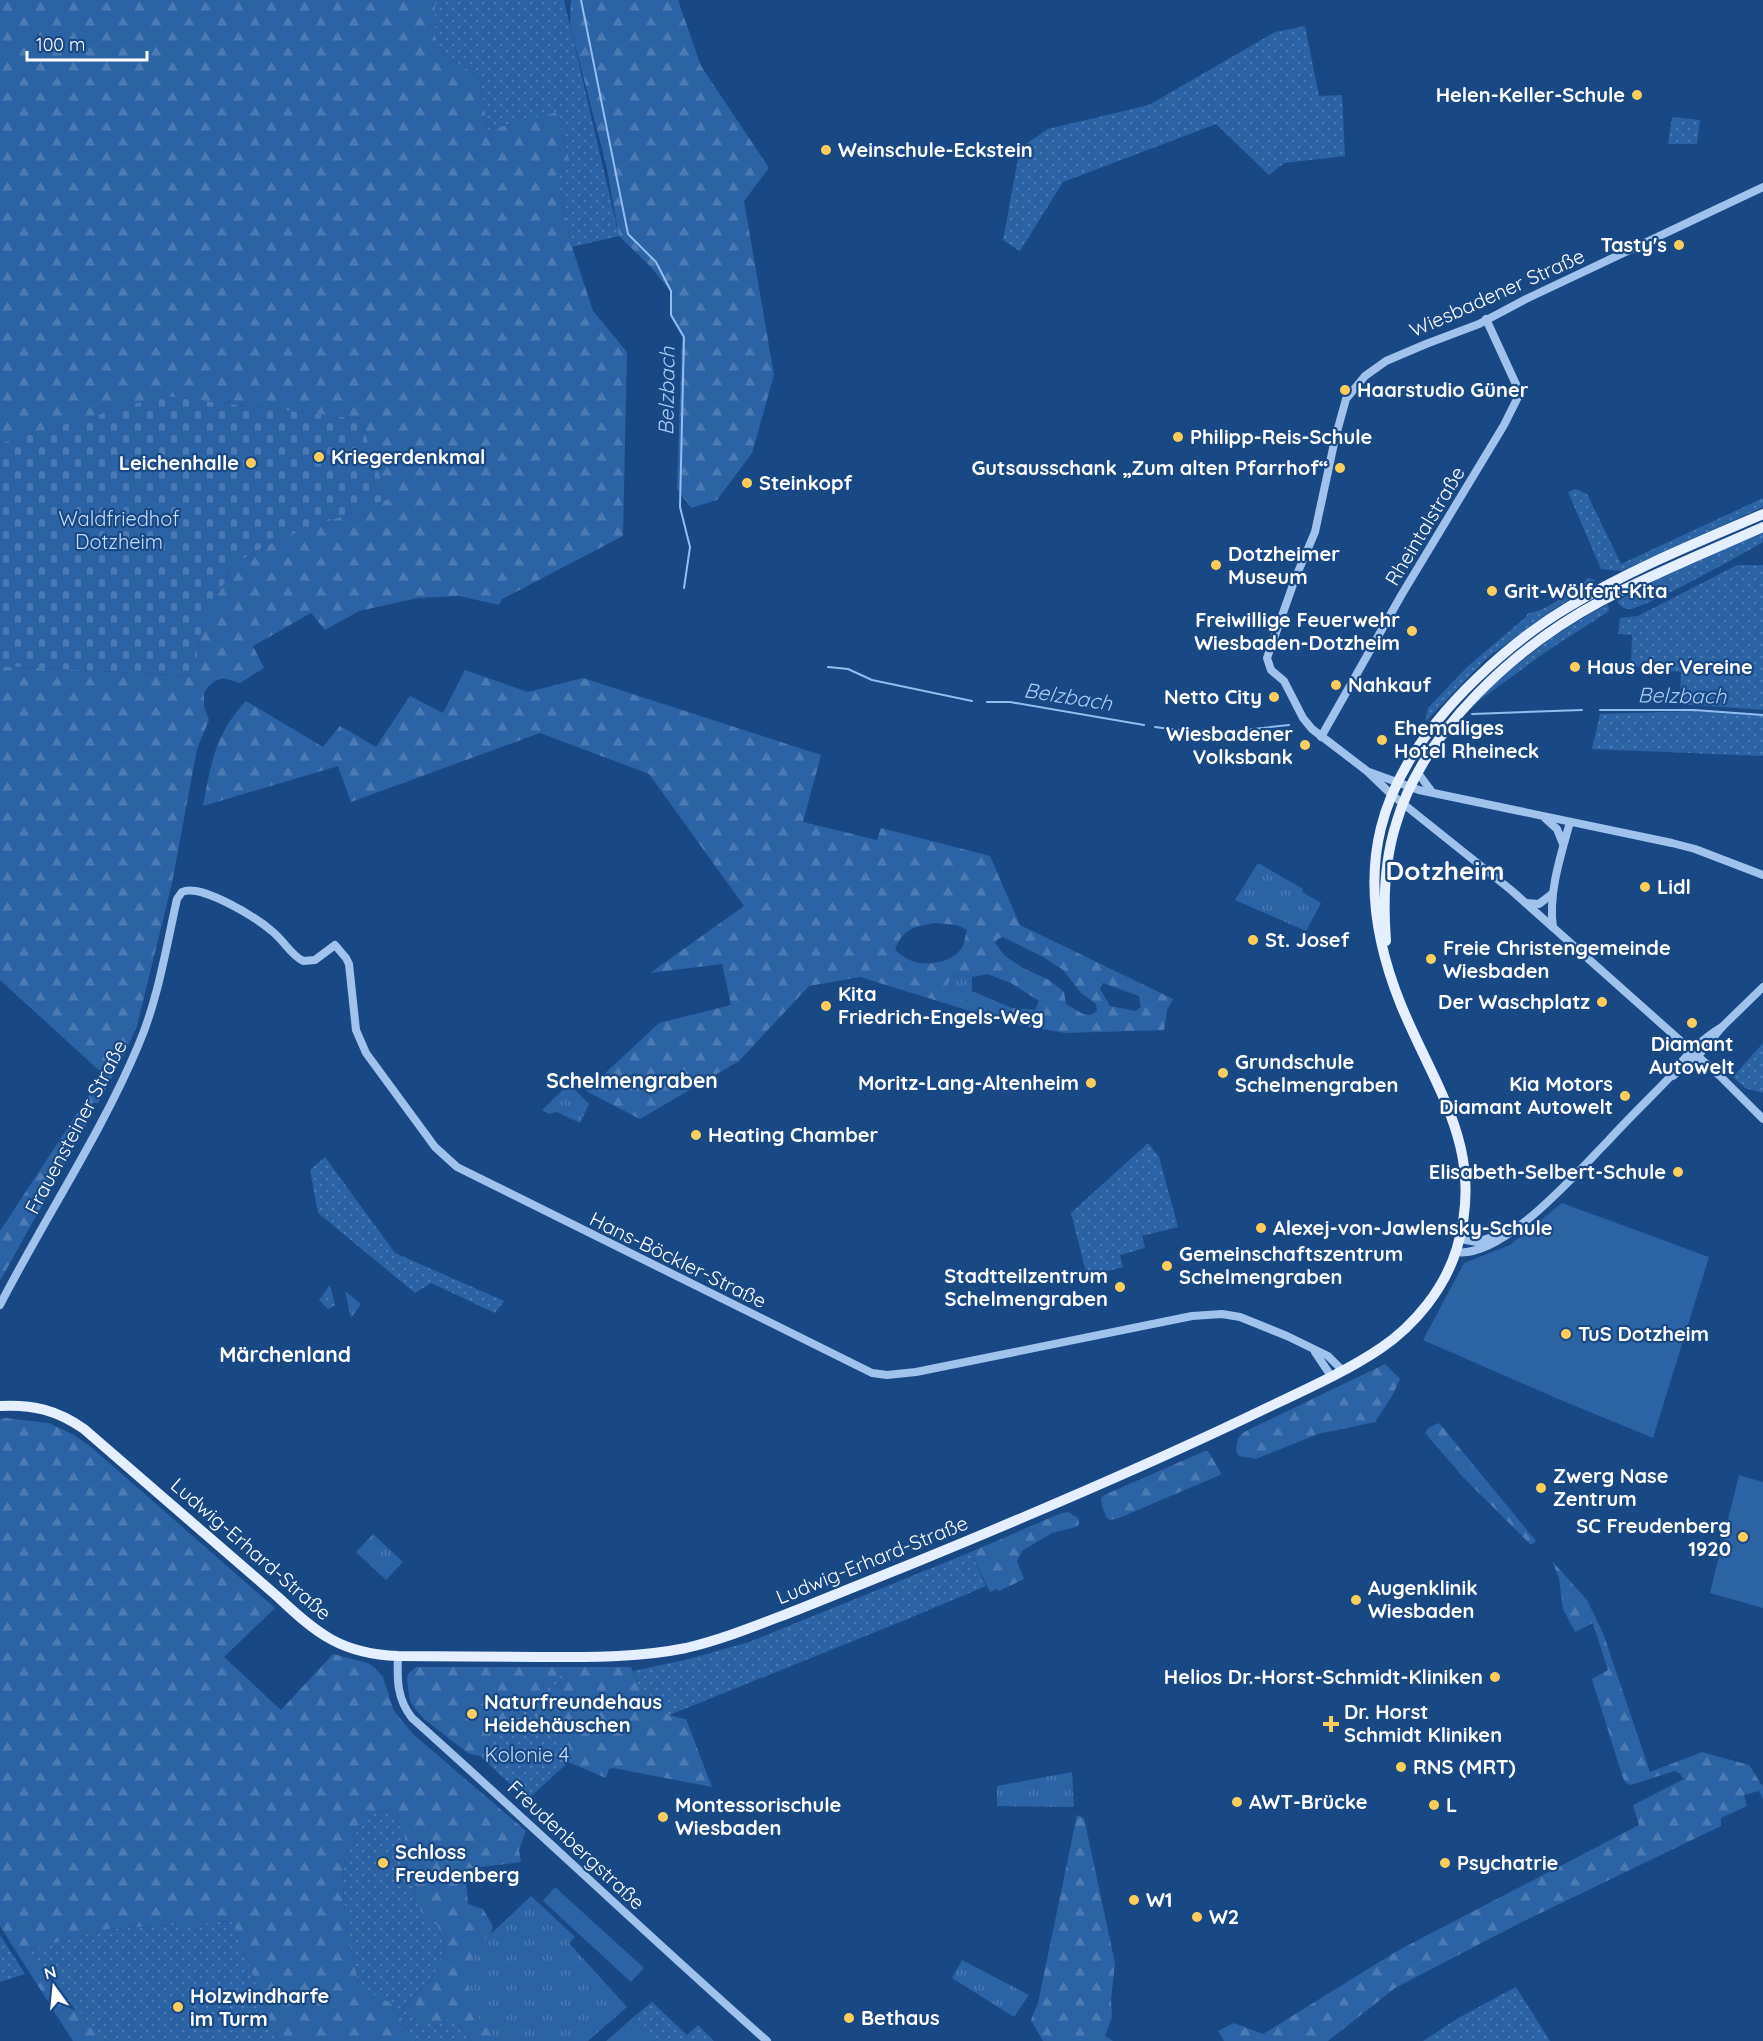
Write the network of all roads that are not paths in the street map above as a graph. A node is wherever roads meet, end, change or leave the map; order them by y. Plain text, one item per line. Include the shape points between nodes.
1 (1763, 188) edge
2 (1486, 319) junction
3 (1763, 514) edge
4 (1763, 527) edge
5 (1620, 585) junction
6 (1598, 597) junction
7 (1321, 737) junction
8 (1367, 771) junction
9 (1418, 773) junction
10 (1397, 782) junction
11 (1411, 787) junction
12 (1434, 793) junction
13 (1391, 794) junction
14 (1403, 804) junction
15 (1544, 817) junction
16 (1570, 822) junction
17 (1564, 845) junction
18 (1763, 875) edge
19 (185, 891) joint
20 (1553, 893) junction
21 (1527, 903) junction
22 (1553, 927) junction
23 (1388, 966) junction
24 (1763, 987) edge
25 (1695, 1053) junction
26 (1763, 1119) edge
27 (1511, 1230) junction
28 (1460, 1239) junction
29 (1456, 1252) junction
30 (0, 1305) edge
31 (1313, 1350) junction
32 (1341, 1370) junction
33 (1331, 1376) junction
34 (0, 1406) edge
35 (398, 1656) junction
36 (767, 2041) edge

1 - 2 street, Wiesbadener Straße
2 - 7 street, Rheintalstraße via 1520,393
2 - 7 street, Wiesbadener Straße via 1386,361 1346,399 1315,532 1268,654 1271,670 1284,681 1308,726
3 - 5 main road, Ludwig-Erhard-Straße
4 - 5 main road, Ludwig-Erhard-Straße
5 - 6 main road, Ludwig-Erhard-Straße
6 - 9 main road, Ludwig-Erhard-Straße via 1497,675 1444,733
6 - 10 main road, Ludwig-Erhard-Straße via 1528,634 1468,687 1429,730
7 - 8 street
8 - 10 street
8 - 13 street
9 - 11 main road, Ludwig-Erhard-Straße
9 - 12 street
10 - 11 street
10 - 13 main road, Ludwig-Erhard-Straße
11 - 12 street
11 - 14 main road, Ludwig-Erhard-Straße
12 - 15 street
13 - 14 street
13 - 23 main road, Ludwig-Erhard-Straße via 1374,885 1379,934
14 - 21 street
14 - 23 main road, Ludwig-Erhard-Straße via 1388,861 1384,908
15 - 16 street
15 - 17 street via 1556,826
16 - 17 street
16 - 18 street via 1695,849
17 - 20 street
19 - 30 street, Frauensteiner Straße via 177,899 163,965 139,1044 103,1118
19 - 31 street, Hans-Böckler-Straße via 201,892 255,918 303,961 315,960 335,945 349,964 356,1030 366,1053 435,1147 457,1167 872,1373 916,1372 1208,1314 1240,1317
20 - 21 street via 1539,904
20 - 22 street
21 - 22 street
22 - 25 street
23 - 28 main road, Ludwig-Erhard-Straße via 1457,1130 1466,1193
24 - 25 street via 1722,1027 1706,1037
25 - 26 street
25 - 27 street via 1544,1207
27 - 28 street via 1483,1241
27 - 29 street via 1478,1251
28 - 29 main road, Ludwig-Erhard-Straße
29 - 32 main road, Ludwig-Erhard-Straße via 1437,1291 1406,1328 1382,1348
31 - 32 street, Hans-Böckler-Straße via 1331,1358
31 - 33 street, Hans-Böckler-Straße
32 - 33 main road, Ludwig-Erhard-Straße
33 - 35 main road, Ludwig-Erhard-Straße via 1196,1442 1024,1517 710,1642 615,1657
34 - 35 main road, Ludwig-Erhard-Straße via 32,1406 71,1420 316,1631 357,1650
35 - 36 street, Freudenbergstraße via 398,1690 412,1718

